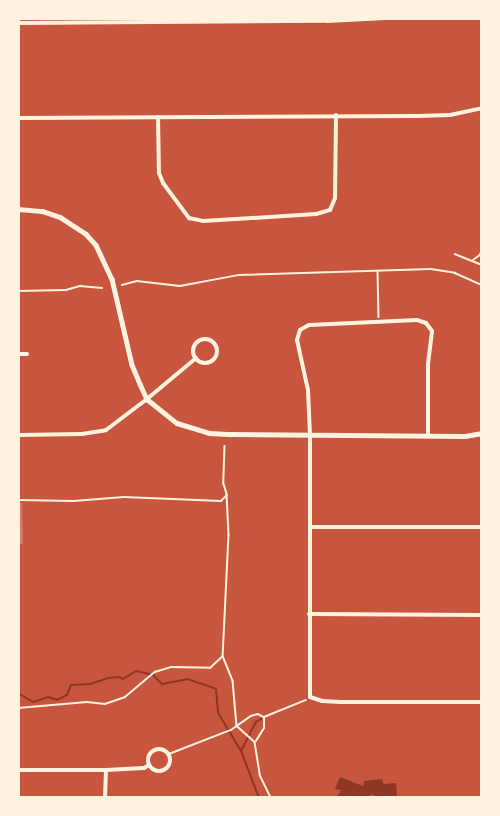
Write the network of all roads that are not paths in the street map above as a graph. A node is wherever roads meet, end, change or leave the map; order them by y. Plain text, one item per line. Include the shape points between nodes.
1 (386, 18) edge
2 (43, 20) edge
3 (132, 20) edge
4 (216, 20) edge
5 (302, 20) edge
6 (18, 23) edge
7 (482, 108) edge
8 (336, 115) junction
9 (158, 117) junction
10 (18, 118) edge
11 (18, 209) edge
12 (18, 354) edge
13 (27, 354) dead end
14 (196, 358) junction
15 (147, 399) junction
16 (482, 432) edge
17 (18, 435) edge
18 (310, 435) junction
19 (428, 435) junction
20 (310, 526) junction
21 (482, 527) edge
22 (309, 614) junction
23 (482, 615) edge
24 (482, 702) edge
25 (149, 765) junction
26 (18, 770) edge
27 (106, 770) junction
28 (105, 798) edge

1 - 5 street
2 - 3 street
2 - 6 street
3 - 4 street
4 - 5 street
7 - 8 street via 450,115
8 - 9 street
8 - 9 street via 335,198 330,210 203,221 189,218 163,183 159,173
9 - 10 street
11 - 15 street via 60,217 96,245 112,279 132,364
12 - 13 street
14 - 14 street via 211,361 217,354 216,345 209,339 200,340 194,347
14 - 15 street
15 - 17 street via 112,426 95,433
15 - 18 street via 190,429
16 - 19 street via 465,436
18 - 19 street
18 - 19 street via 308,390 297,340 300,330 309,325 417,320 431,327
18 - 20 street
20 - 21 street
20 - 22 street
22 - 23 street
22 - 24 street via 308,686 313,698 341,702
25 - 25 street via 158,771 166,770 171,763 170,754 157,748 151,752
25 - 27 street
26 - 27 street
27 - 28 street

